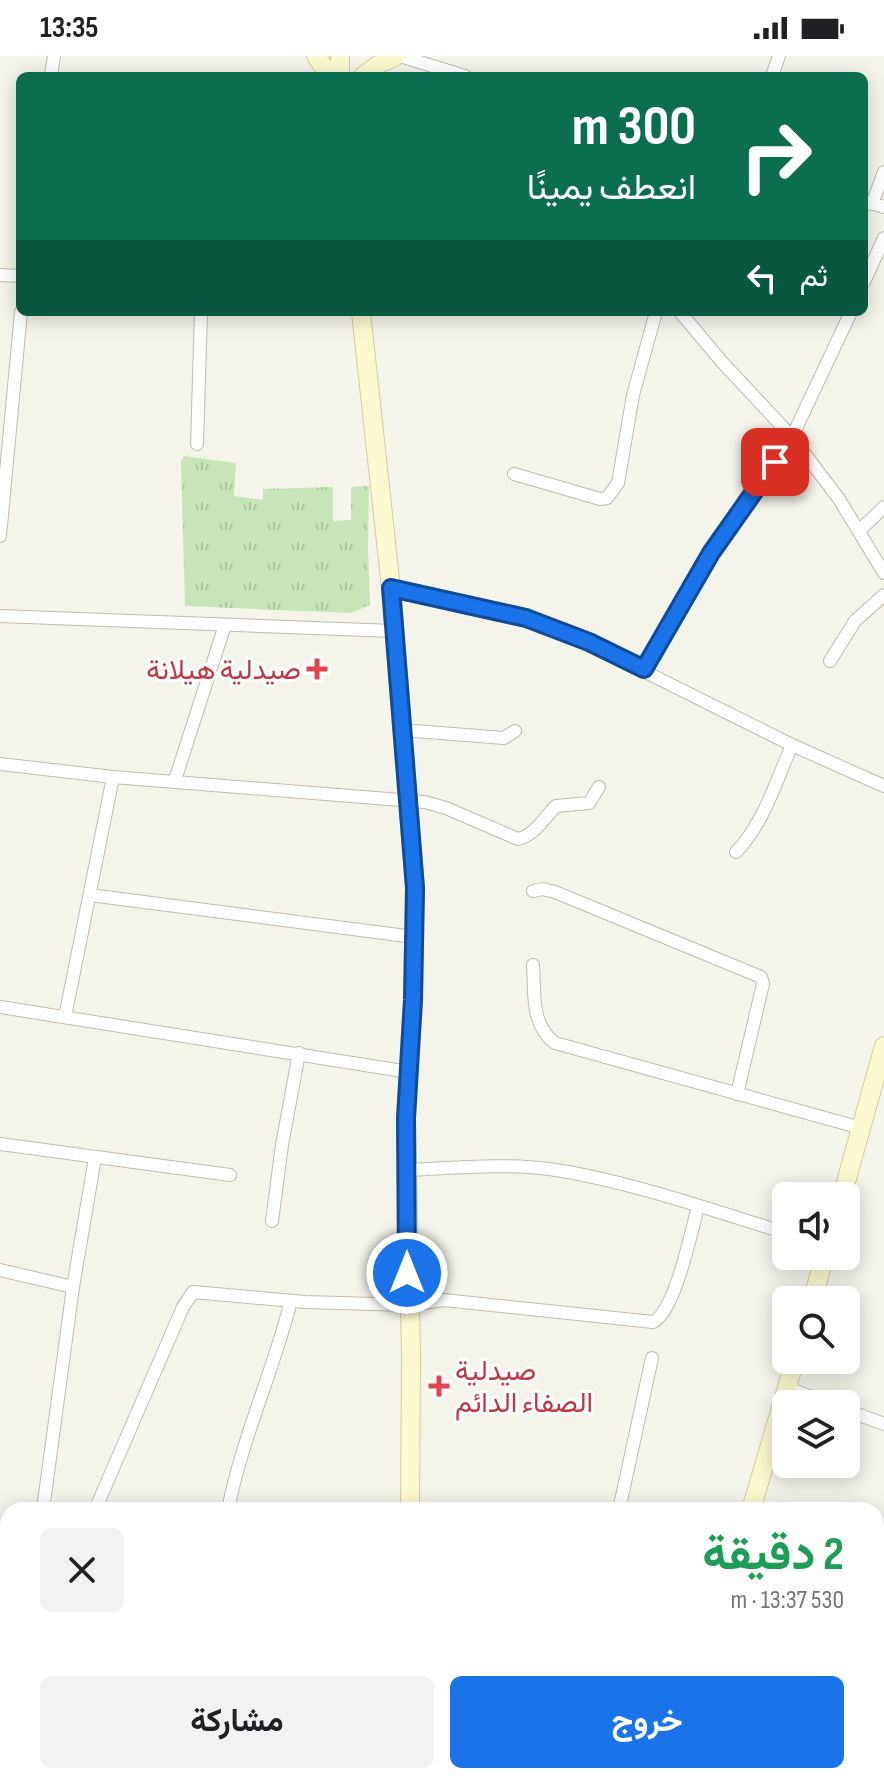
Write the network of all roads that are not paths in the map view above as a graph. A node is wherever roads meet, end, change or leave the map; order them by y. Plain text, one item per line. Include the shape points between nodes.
1 (398, 56) edge
2 (370, 72) edge
3 (452, 72) edge
4 (884, 172) edge
5 (873, 204) edge
6 (884, 238) edge
7 (868, 273) edge
8 (21, 316) edge
9 (201, 316) edge
10 (361, 316) edge
11 (655, 316) edge
12 (683, 316) edge
13 (849, 316) edge
14 (792, 437) junction
15 (197, 444) dead end
16 (514, 474) dead end
17 (884, 507) edge
18 (859, 531) junction
19 (0, 536) edge
20 (884, 573) edge
21 (391, 588) junction
22 (884, 595) edge
23 (0, 616) edge
24 (225, 625) junction
25 (394, 631) junction
26 (830, 661) dead end
27 (644, 669) junction
28 (402, 730) junction
29 (515, 731) dead end
30 (792, 745) junction
31 (0, 764) edge
32 (113, 777) junction
33 (175, 780) junction
34 (884, 786) edge
35 (599, 787) dead end
36 (409, 801) junction
37 (736, 852) dead end
38 (533, 891) dead end
39 (90, 895) junction
40 (414, 937) junction
41 (533, 965) dead end
42 (0, 1007) edge
43 (65, 1017) junction
44 (884, 1046) edge
45 (299, 1053) junction
46 (409, 1072) junction
47 (737, 1094) junction
48 (861, 1128) junction
49 (0, 1144) edge
50 (95, 1158) junction
51 (408, 1170) junction
52 (230, 1175) dead end
53 (846, 1182) edge
54 (698, 1207) junction
55 (272, 1221) dead end
56 (772, 1229) edge
57 (0, 1270) edge
58 (73, 1287) junction
59 (291, 1301) junction
60 (408, 1305) junction
61 (652, 1358) dead end
62 (791, 1374) edge
63 (787, 1388) junction
64 (792, 1390) edge
65 (860, 1415) edge
66 (884, 1424) edge
67 (44, 1502) edge
68 (99, 1502) edge
69 (230, 1502) edge
70 (410, 1502) edge
71 (621, 1502) edge
72 (753, 1502) edge

1 - 2 main road
1 - 3 street
4 - 5 street
6 - 7 street
8 - 19 street
9 - 15 street
10 - 21 main road
11 - 16 street via 633,395 621,474 611,494 600,499
12 - 14 street
13 - 14 street
14 - 18 street
14 - 27 street via 711,553
17 - 18 street
18 - 20 street
21 - 25 main road
21 - 27 street via 526,618
22 - 26 street via 855,621
23 - 24 street
24 - 25 street
24 - 33 street
25 - 28 main road
27 - 30 street
28 - 29 street via 504,738
28 - 36 main road
30 - 34 street
30 - 37 street via 760,819
31 - 32 street
32 - 33 street
32 - 39 street
33 - 36 street
35 - 36 street via 589,803 556,806 521,839 435,804
36 - 40 main road
38 - 47 street via 555,892 759,975 763,984
39 - 40 street
39 - 43 street
40 - 46 main road
41 - 47 street via 536,1016 555,1043
42 - 43 street
43 - 45 street
44 - 48 main road
45 - 46 street
45 - 55 street
46 - 51 main road
47 - 48 street
48 - 53 main road
49 - 50 street
50 - 52 street
50 - 58 street
51 - 54 street via 547,1169
51 - 60 main road
54 - 56 street
54 - 60 street via 659,1320 444,1300
57 - 58 street
58 - 67 street
59 - 60 street
59 - 68 street via 191,1294
59 - 69 street via 245,1437
60 - 70 main road
61 - 71 street
62 - 63 main road
63 - 64 street
63 - 72 main road
65 - 66 street

